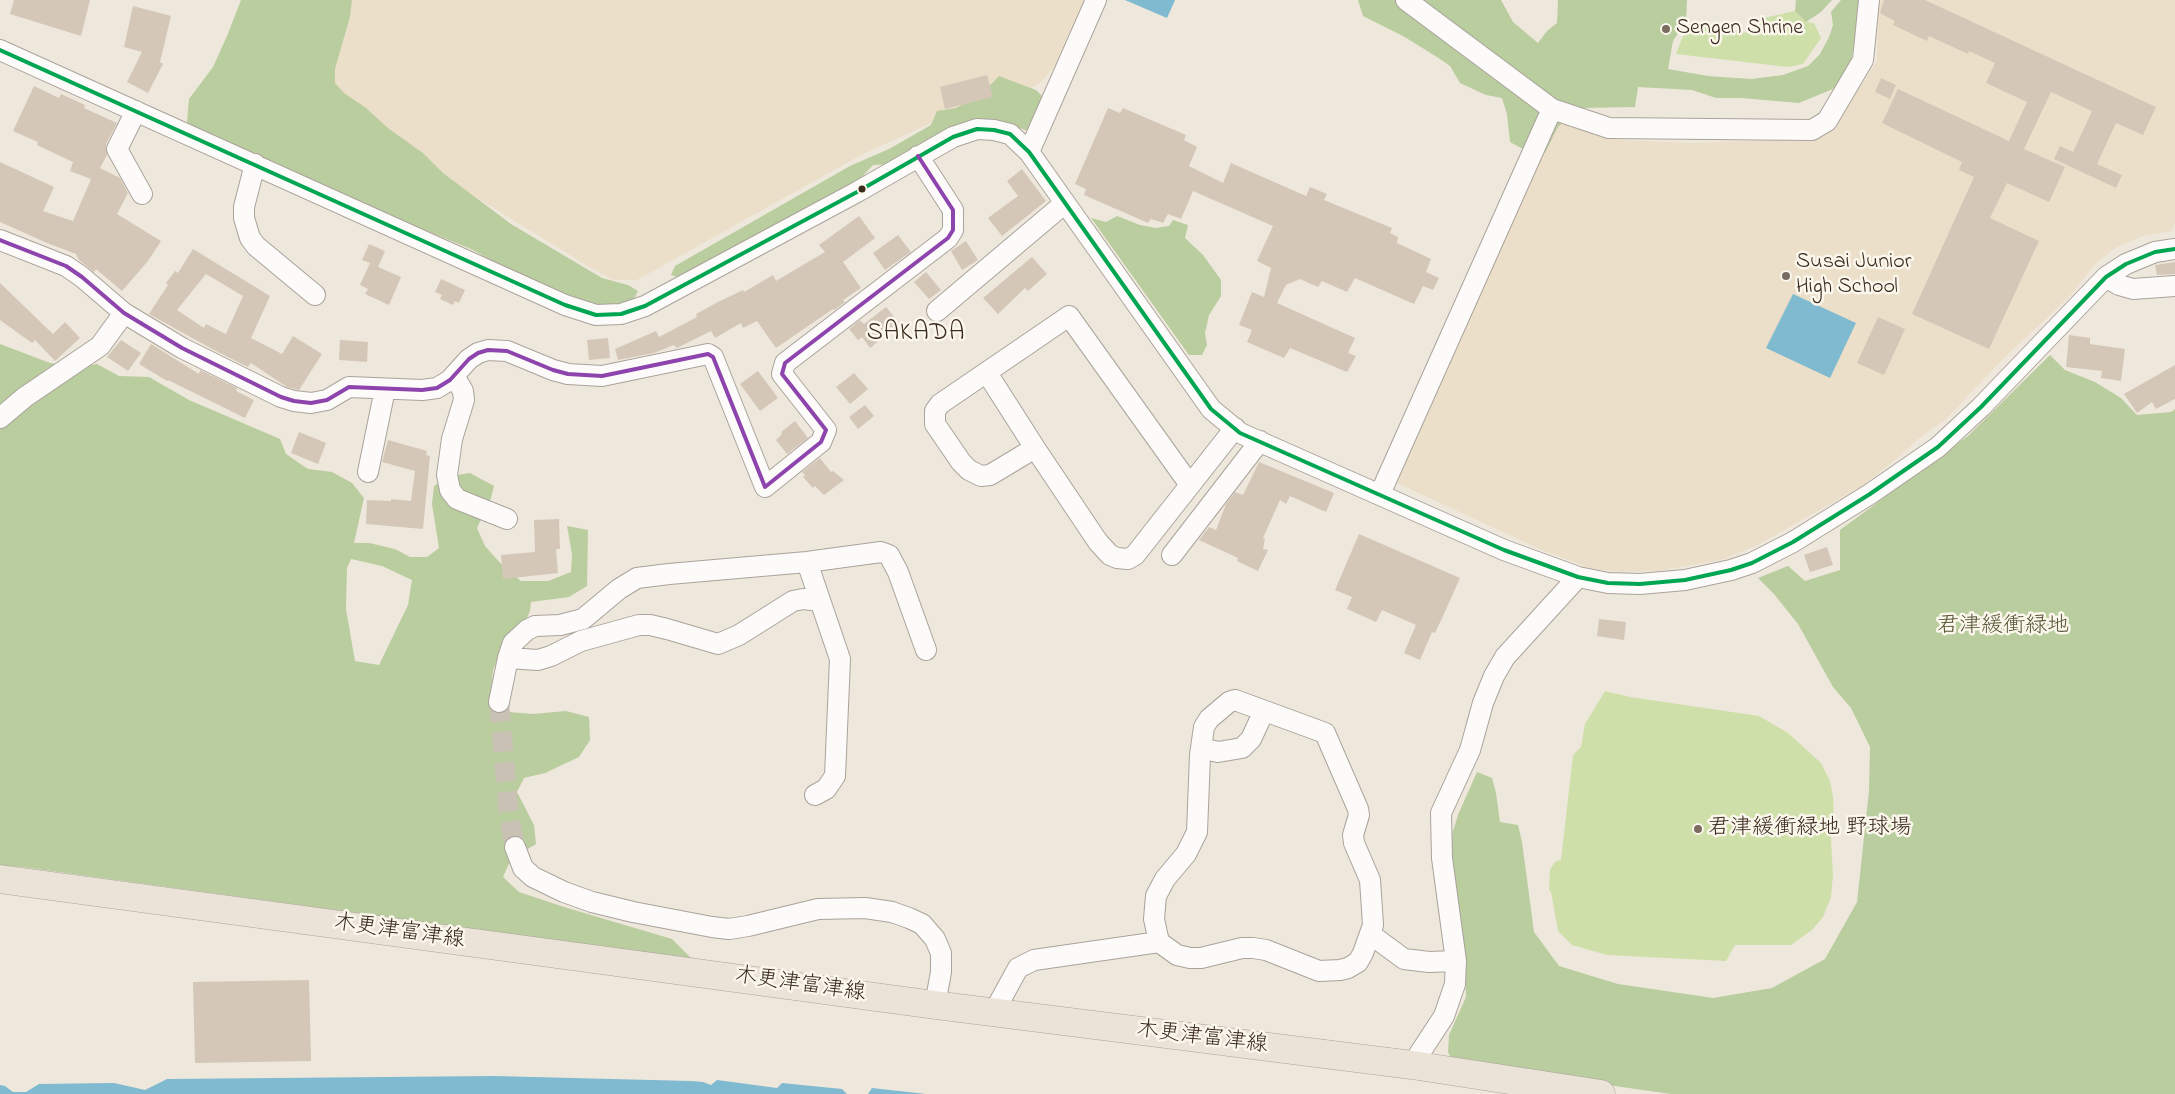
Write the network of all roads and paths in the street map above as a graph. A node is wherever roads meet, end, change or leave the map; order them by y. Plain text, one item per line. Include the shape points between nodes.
1 (1096, 0) edge
2 (1406, 0) edge
3 (1868, 0) edge
4 (0, 50) edge
5 (1552, 109) junction
6 (136, 111) junction
7 (1029, 152) junction
8 (918, 156) junction
9 (255, 164) junction
10 (142, 194) dead end
11 (1065, 203) junction
12 (0, 240) edge
13 (2174, 247) edge
14 (2106, 277) junction
15 (2175, 286) edge
16 (315, 295) dead end
17 (937, 311) dead end
18 (124, 313) junction
19 (987, 373) junction
20 (454, 376) junction
21 (385, 389) junction
22 (0, 418) edge
23 (1236, 428) junction
24 (1260, 441) junction
25 (1035, 448) junction
26 (368, 472) dead end
27 (1190, 485) junction
28 (1380, 494) junction
29 (507, 519) dead end
30 (1172, 555) dead end
31 (807, 562) junction
32 (1578, 578) junction
33 (820, 600) junction
34 (926, 650) dead end
35 (508, 658) junction
36 (499, 702) tunnel mouth
37 (1264, 710) junction
38 (1201, 748) junction
39 (815, 795) dead end
40 (515, 848) tunnel mouth
41 (0, 879) edge
42 (1370, 934) junction
43 (1159, 942) junction
44 (1456, 961) junction
45 (936, 1004) junction
46 (994, 1012) junction
47 (1412, 1066) junction
48 (1601, 1094) edge

1 - 7 street
2 - 5 street
3 - 5 street via 1863,60 1827,121 1812,130 1609,128
4 - 6 street
5 - 28 street
6 - 9 street
6 - 10 street via 117,149
7 - 8 street via 1010,134 977,129 953,137
7 - 11 street
8 - 9 street via 645,306 620,314 596,315 565,305
8 - 20 street via 953,210 953,230 948,238 785,363 782,374 826,430 821,442 765,487 713,357 708,354 602,376 568,374 507,351 488,350 469,359
9 - 16 street via 244,208 250,238
11 - 17 street
11 - 23 street via 1211,409
12 - 18 street via 66,266
13 - 14 street via 2126,264
14 - 15 street via 2133,289
14 - 32 street via 1938,447 1793,542 1752,563 1686,580 1640,584
18 - 21 street via 182,348 294,401 328,400 349,387
18 - 22 street via 100,346
19 - 25 street
19 - 25 street via 940,404 934,417 935,424 968,470 981,476 990,475
19 - 27 street via 1068,316
20 - 21 street via 436,388
20 - 29 street via 463,391 464,400 452,439 447,474 450,490 457,499
21 - 26 street
23 - 24 street
23 - 27 street
24 - 28 street
24 - 30 street
25 - 27 street via 1098,542 1117,558 1135,555
28 - 32 street via 1504,550
31 - 33 street
31 - 34 street via 871,552 889,555
31 - 35 street via 637,578 583,619 527,630 513,643
32 - 44 street via 1505,656 1483,703 1470,750 1442,813 1442,858
33 - 35 street via 793,601 739,635 718,644 667,629 639,625 581,641 538,660
33 - 39 street via 840,659 835,776 826,789
35 - 36 street
37 - 38 street via 1251,739 1242,748 1218,752
37 - 38 street via 1235,700 1229,702 1204,727
37 - 42 street via 1325,733 1358,809 1353,835 1370,880 1373,925
38 - 43 street via 1197,832 1186,854 1165,879 1156,896 1154,919
40 - 45 street via 523,868 533,877 564,892 633,912 712,927 738,928 818,909 865,908 909,918 922,924 941,952
41 - 45 main road, 木更津富津線
42 - 43 street via 1358,962 1348,968 1330,971 1310,968 1253,948 1190,958 1168,950
42 - 44 street via 1404,959
43 - 46 street via 1034,960 1018,968
44 - 47 street via 1455,984 1444,1016
45 - 46 main road, 木更津富津線
46 - 47 main road, 木更津富津線
47 - 48 main road, 木更津富津線

